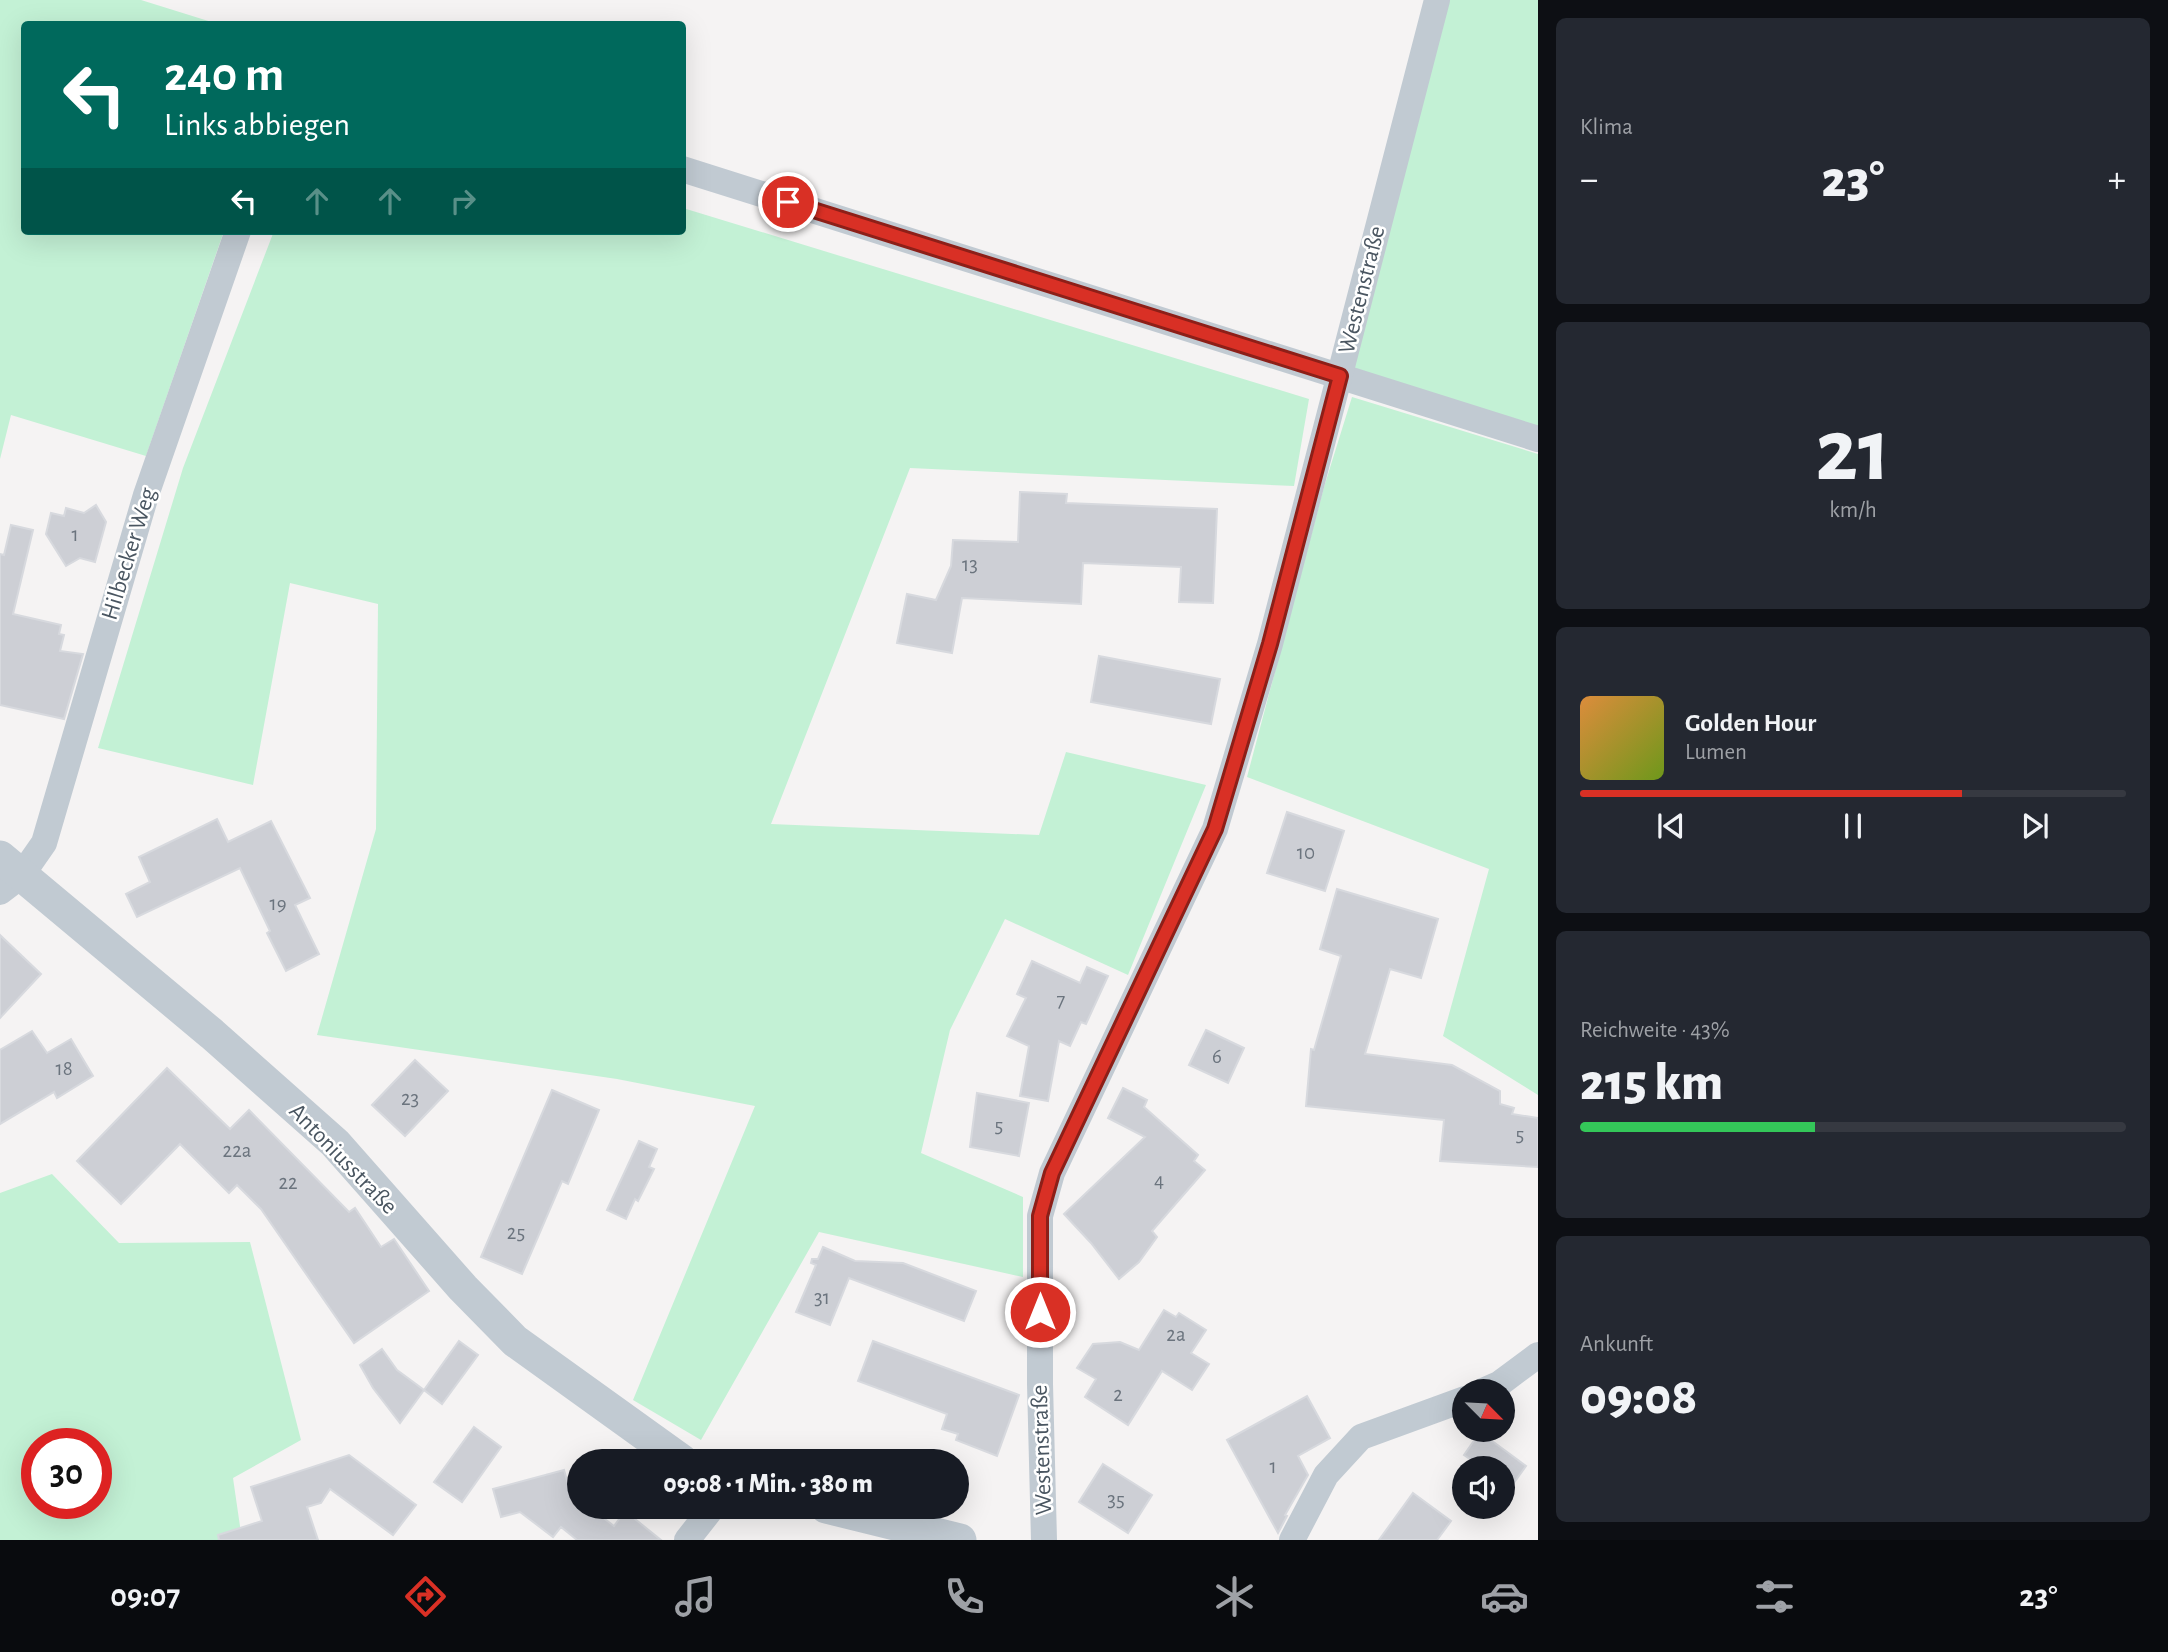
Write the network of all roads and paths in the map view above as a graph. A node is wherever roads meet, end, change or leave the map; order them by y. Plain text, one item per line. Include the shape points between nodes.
1 (1437, 0) edge
2 (686, 170) edge
3 (237, 235) edge
4 (1340, 376) junction
5 (1538, 439) edge
6 (7, 875) edge
7 (1538, 1355) edge
8 (1506, 1379) edge
9 (1452, 1404) edge
10 (665, 1449) edge
11 (704, 1519) edge
12 (875, 1519) edge
13 (687, 1540) edge
14 (960, 1540) edge
15 (1044, 1540) edge
16 (1292, 1540) edge

1 - 4 street, Westenstraße
2 - 4 street
3 - 6 street, Hilbecker Weg via 146,495 44,843
4 - 5 street
4 - 15 street, Westenstraße via 1267,654 1215,829 1052,1173 1040,1216
6 - 10 street, Antoniusstraße via 212,1034 335,1143 515,1341
7 - 8 street
9 - 16 street via 1361,1437 1326,1475
11 - 13 street
12 - 14 street

